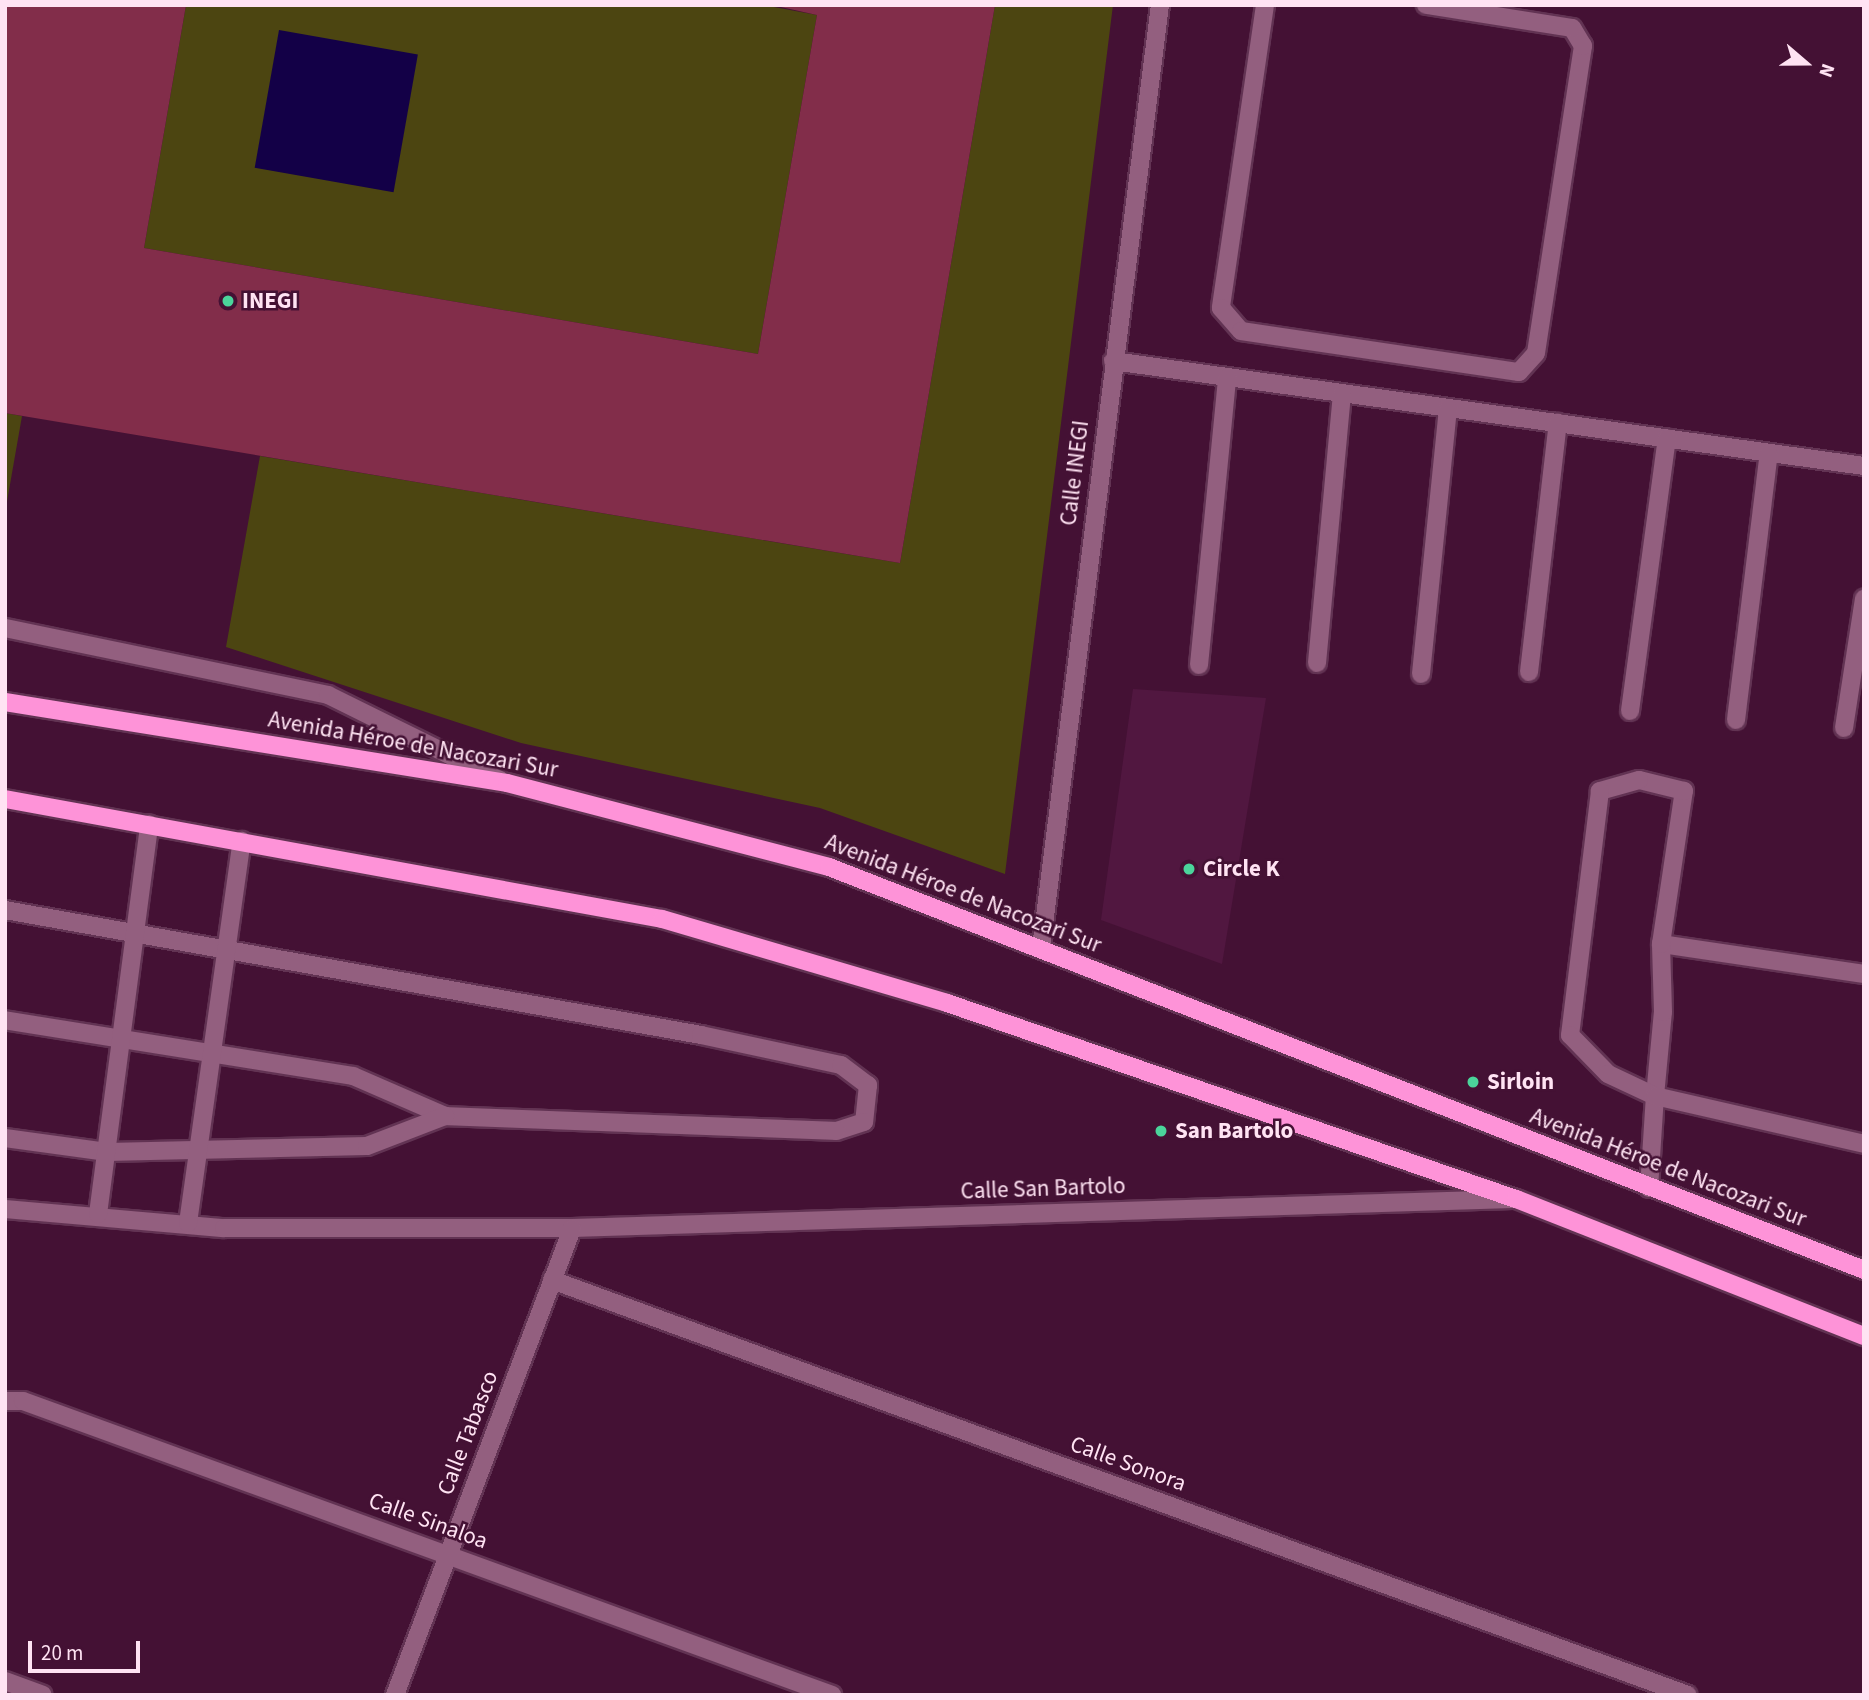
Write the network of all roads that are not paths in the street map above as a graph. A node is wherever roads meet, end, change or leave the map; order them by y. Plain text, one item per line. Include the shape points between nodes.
1 (1160, 5) edge
2 (1265, 5) edge
3 (1426, 5) edge
4 (1113, 361) junction
5 (1227, 377) junction
6 (1342, 393) junction
7 (1448, 408) junction
8 (1558, 423) junction
9 (1668, 439) junction
10 (1769, 453) junction
11 (1864, 466) edge
12 (1864, 598) edge
13 (5, 628) edge
14 (1317, 663) dead end
15 (1199, 666) dead end
16 (1529, 672) dead end
17 (1421, 674) dead end
18 (5, 702) edge
19 (1630, 711) dead end
20 (1736, 720) dead end
21 (1843, 728) dead end
22 (507, 783) junction
23 (5, 799) edge
24 (149, 824) junction
25 (242, 841) junction
26 (5, 910) edge
27 (136, 935) junction
28 (1661, 944) junction
29 (1041, 948) junction
30 (225, 951) junction
31 (1864, 974) edge
32 (5, 1020) edge
33 (122, 1040) junction
34 (211, 1056) junction
35 (1655, 1096) junction
36 (445, 1116) junction
37 (5, 1138) edge
38 (1864, 1144) edge
39 (198, 1149) junction
40 (107, 1152) junction
41 (1649, 1188) junction
42 (1516, 1199) junction
43 (5, 1209) edge
44 (98, 1214) junction
45 (188, 1223) junction
46 (572, 1228) junction
47 (1864, 1270) edge
48 (552, 1280) junction
49 (1864, 1336) edge
50 (5, 1401) edge
51 (448, 1554) junction
52 (5, 1681) edge
53 (43, 1695) edge
54 (395, 1695) edge
55 (832, 1695) edge
56 (1688, 1695) edge

1 - 4 street, Calle INEGI
2 - 3 street via 1221,308 1241,331 1519,372 1536,353 1583,46 1572,29
4 - 5 street
4 - 29 street, Calle INEGI
5 - 6 street
5 - 15 street
6 - 7 street
6 - 14 street
7 - 8 street
7 - 17 street
8 - 9 street
8 - 16 street
9 - 10 street
9 - 19 street
10 - 11 street
10 - 20 street
12 - 21 street
13 - 22 street via 328,695
18 - 22 main road, Avenida Héroe de Nacozari Sur
22 - 29 main road, Avenida Héroe de Nacozari Sur via 830,867
23 - 24 main road
24 - 25 main road
24 - 27 street
25 - 30 street
25 - 42 main road via 662,919 947,1003
26 - 27 street
27 - 30 street
27 - 33 street
28 - 31 street
28 - 35 street
28 - 35 street via 1684,791 1639,780 1600,791 1570,1035 1608,1074
29 - 41 main road, Avenida Héroe de Nacozari Sur
30 - 34 street
30 - 36 street via 701,1034 841,1065 868,1085 864,1122 836,1131
32 - 33 street
33 - 34 street
33 - 40 street
34 - 36 street via 353,1076
34 - 39 street
35 - 38 street
35 - 41 street
36 - 39 street via 367,1146
37 - 40 street
39 - 40 street
39 - 45 street
40 - 44 street
41 - 47 main road, Avenida Héroe de Nacozari Sur
42 - 46 street, Calle San Bartolo
42 - 49 main road
43 - 44 street, Calle San Bartolo
44 - 45 street, Calle San Bartolo
45 - 46 street, Calle San Bartolo via 224,1228
46 - 48 street, Calle Tabasco
48 - 51 street, Calle Tabasco
48 - 56 street, Calle Sonora
50 - 51 street, Calle Sinaloa via 23,1401
51 - 54 street, Calle Tabasco
51 - 55 street, Calle Sinaloa
52 - 53 street

